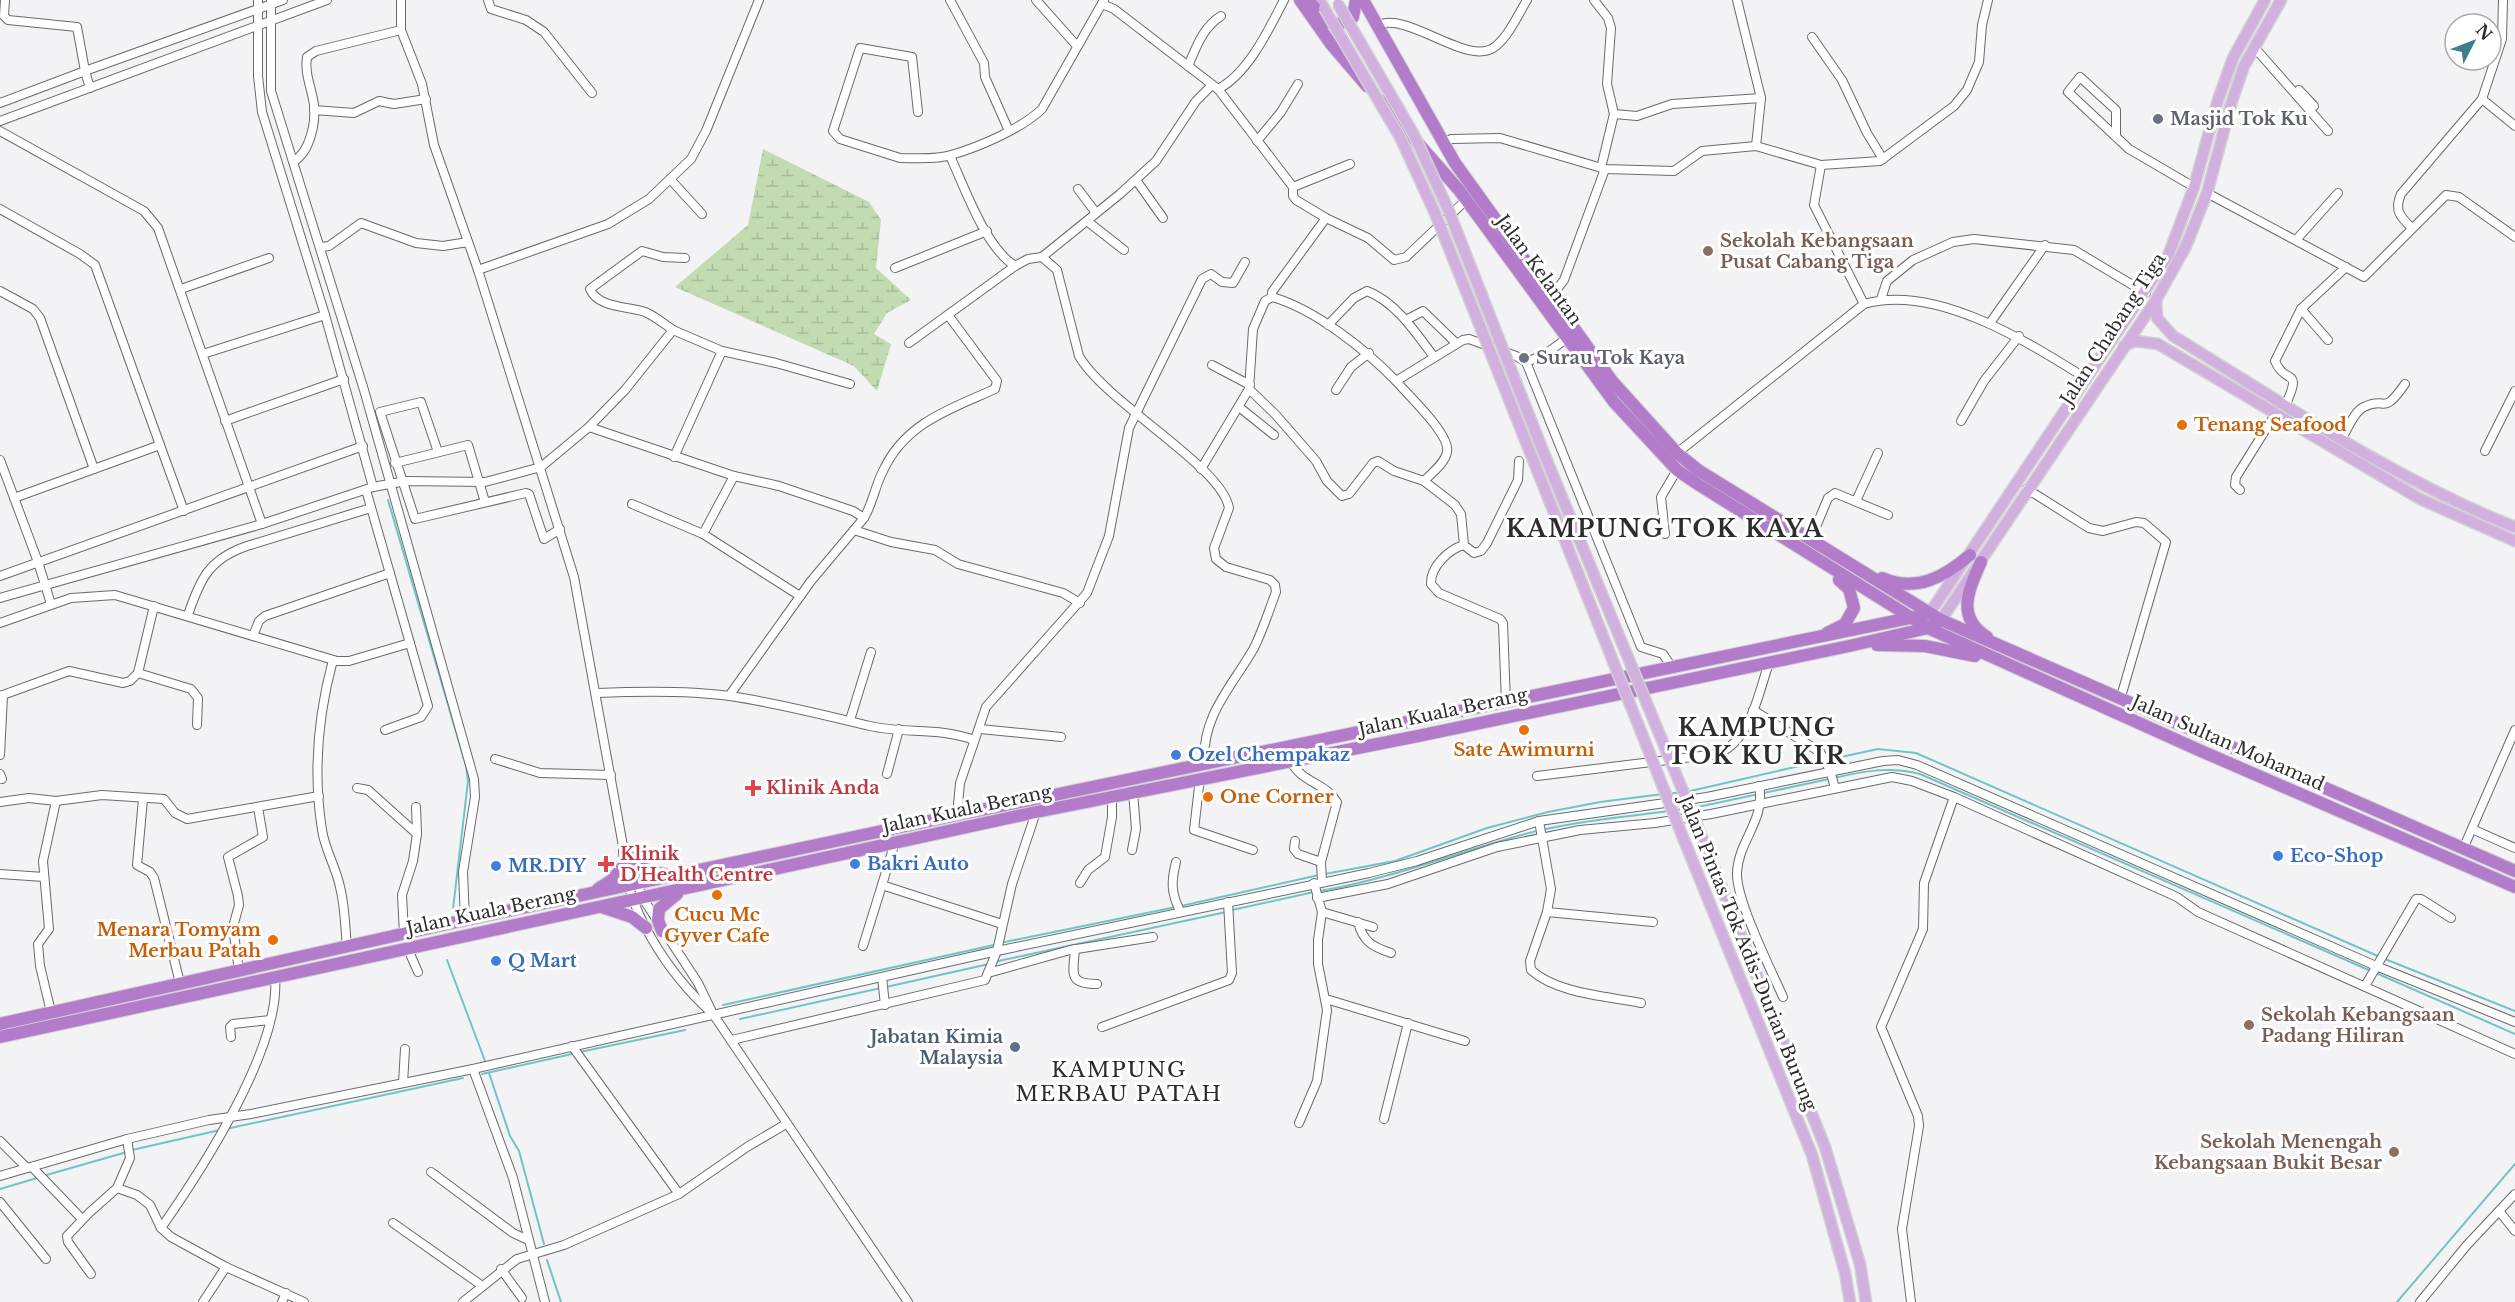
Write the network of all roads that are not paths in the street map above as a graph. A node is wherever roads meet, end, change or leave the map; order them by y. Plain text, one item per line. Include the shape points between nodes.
1 (5, 0) edge
2 (283, 0) edge
3 (327, 0) edge
4 (401, 0) edge
5 (488, 0) edge
6 (759, 0) edge
7 (950, 0) edge
8 (1036, 0) edge
9 (1284, 0) edge
10 (1300, 0) edge
11 (1308, 0) edge
12 (1356, 0) edge
13 (1363, 0) edge
14 (1527, 0) edge
15 (1594, 0) edge
16 (1737, 0) edge
17 (1988, 0) edge
18 (2265, 0) edge
19 (2281, 0) edge
20 (2503, 0) edge
21 (1103, 2) edge
22 (1337, 2) edge
23 (265, 4) edge
24 (1322, 4) edge
25 (1221, 16) dead end
26 (265, 24) junction
27 (1378, 25) junction
28 (401, 30) junction
29 (1812, 37) dead end
30 (2255, 45) junction
31 (1077, 46) junction
32 (1188, 66) junction
33 (84, 71) junction
34 (1298, 84) dead end
35 (1215, 87) junction
36 (90, 88) junction
37 (592, 93) dead end
38 (1761, 98) junction
39 (426, 99) junction
40 (2482, 99) junction
41 (0, 103) edge
42 (2314, 106) dead end
43 (314, 110) junction
44 (918, 112) dead end
45 (1614, 114) junction
46 (0, 121) edge
47 (2515, 126) edge
48 (0, 131) edge
49 (1009, 131) junction
50 (2328, 131) dead end
51 (2116, 137) junction
52 (1257, 141) junction
53 (1443, 143) junction
54 (1756, 146) junction
55 (950, 156) junction
56 (1883, 159) junction
57 (294, 161) junction
58 (1350, 164) dead end
59 (1821, 165) junction
60 (1603, 169) junction
61 (295, 171) junction
62 (282, 175) junction
63 (670, 179) junction
64 (1136, 180) junction
65 (1293, 187) junction
66 (2194, 187) junction
67 (1078, 189) dead end
68 (2207, 193) junction
69 (2338, 193) dead end
70 (1466, 200) junction
71 (0, 209) edge
72 (1096, 213) junction
73 (702, 214) dead end
74 (1163, 218) dead end
75 (1326, 218) junction
76 (1087, 220) junction
77 (2412, 228) junction
78 (987, 231) junction
79 (2515, 237) edge
80 (2296, 240) junction
81 (468, 242) junction
82 (2045, 245) junction
83 (321, 247) junction
84 (1124, 250) dead end
85 (1042, 256) junction
86 (269, 258) dead end
87 (686, 258) dead end
88 (1245, 262) dead end
89 (1015, 266) junction
90 (2346, 267) junction
91 (895, 268) dead end
92 (478, 270) junction
93 (181, 289) junction
94 (0, 291) edge
95 (2146, 293) junction
96 (1272, 297) junction
97 (1551, 297) junction
98 (1881, 300) junction
99 (2156, 300) junction
100 (1864, 304) junction
101 (2301, 309) junction
102 (325, 315) junction
103 (948, 315) junction
104 (1406, 320) junction
105 (1990, 323) junction
106 (1328, 325) junction
107 (673, 330) junction
108 (2019, 336) junction
109 (1566, 339) junction
110 (2328, 340) dead end
111 (1456, 343) junction
112 (909, 344) dead end
113 (2124, 346) junction
114 (722, 351) junction
115 (1369, 353) junction
116 (203, 354) junction
117 (1434, 357) junction
118 (1526, 362) junction
119 (1212, 365) dead end
120 (2227, 368) junction
121 (344, 379) junction
122 (2087, 379) junction
123 (2220, 379) junction
124 (1396, 381) junction
125 (850, 384) dead end
126 (2405, 384) dead end
127 (1250, 387) junction
128 (1336, 390) dead end
129 (2515, 391) edge
130 (2286, 404) junction
131 (1239, 407) junction
132 (2276, 413) junction
133 (1135, 414) junction
134 (225, 421) junction
135 (1961, 421) dead end
136 (589, 427) junction
137 (1274, 435) dead end
138 (2342, 438) junction
139 (160, 445) junction
140 (363, 446) junction
141 (2485, 451) dead end
142 (438, 452) junction
143 (1677, 453) junction
144 (1878, 453) dead end
145 (674, 457) junction
146 (0, 460) edge
147 (1519, 461) dead end
148 (395, 463) junction
149 (541, 467) junction
150 (94, 469) junction
151 (1201, 469) junction
152 (1677, 470) junction
153 (734, 476) junction
154 (1424, 481) junction
155 (396, 482) junction
156 (480, 483) junction
157 (249, 488) junction
158 (370, 488) junction
159 (2027, 489) junction
160 (2240, 490) dead end
161 (14, 498) junction
162 (1856, 501) junction
163 (485, 502) junction
164 (632, 504) dead end
165 (371, 508) junction
166 (184, 511) junction
167 (1888, 515) dead end
168 (864, 518) junction
169 (262, 524) junction
170 (2515, 527) edge
171 (560, 529) junction
172 (854, 530) junction
173 (703, 534) junction
174 (1665, 534) dead end
175 (1810, 541) junction
176 (2515, 541) edge
177 (1464, 545) junction
178 (1815, 559) junction
179 (1975, 559) junction
180 (38, 562) junction
181 (1848, 563) junction
182 (390, 573) junction
183 (0, 576) edge
184 (45, 584) junction
185 (800, 596) junction
186 (0, 598) edge
187 (1080, 603) junction
188 (51, 604) junction
189 (154, 606) junction
190 (188, 615) junction
191 (1935, 617) junction
192 (1913, 620) junction
193 (0, 622) edge
194 (1928, 628) junction
195 (253, 636) junction
196 (410, 643) junction
197 (1794, 644) junction
198 (1849, 646) junction
199 (871, 652) dead end
200 (2017, 655) junction
201 (333, 660) junction
202 (1769, 663) junction
203 (1673, 669) junction
204 (138, 673) junction
205 (2028, 673) junction
206 (597, 693) junction
207 (1, 696) edge
208 (729, 696) junction
209 (2120, 700) junction
210 (1506, 703) junction
211 (1753, 710) junction
212 (850, 720) junction
213 (197, 725) dead end
214 (899, 729) junction
215 (980, 729) junction
216 (385, 730) dead end
217 (2515, 730) edge
218 (1365, 731) junction
219 (1419, 736) junction
220 (1061, 737) dead end
221 (974, 741) junction
222 (1278, 749) junction
223 (0, 755) edge
224 (495, 759) dead end
225 (1287, 761) junction
226 (1204, 764) junction
227 (887, 774) dead end
228 (610, 775) junction
229 (1537, 776) dead end
230 (1200, 778) junction
231 (1833, 779) junction
232 (357, 788) dead end
233 (1133, 792) junction
234 (1761, 794) junction
235 (319, 796) junction
236 (1112, 796) junction
237 (1954, 797) junction
238 (143, 799) junction
239 (56, 801) junction
240 (0, 802) edge
241 (258, 807) junction
242 (416, 807) dead end
243 (1036, 812) junction
244 (957, 815) junction
245 (2472, 829) junction
246 (1540, 830) junction
247 (417, 834) junction
248 (1295, 841) dead end
249 (895, 842) junction
250 (2515, 848) edge
251 (2463, 849) junction
252 (625, 850) junction
253 (1132, 850) dead end
254 (1253, 850) dead end
255 (1176, 862) dead end
256 (623, 867) junction
257 (2515, 871) edge
258 (0, 874) edge
259 (677, 876) junction
260 (44, 877) junction
261 (1319, 881) junction
262 (1080, 883) dead end
263 (882, 885) junction
264 (631, 886) junction
265 (2515, 887) edge
266 (686, 889) junction
267 (2181, 889) junction
268 (585, 894) junction
269 (637, 898) junction
270 (1228, 904) junction
271 (598, 906) junction
272 (1178, 908) junction
273 (1322, 912) junction
274 (1547, 912) junction
275 (2451, 918) dead end
276 (465, 920) junction
277 (1358, 922) junction
278 (1653, 922) dead end
279 (1002, 924) junction
280 (1373, 927) dead end
281 (646, 928) junction
282 (662, 931) junction
283 (404, 934) junction
284 (1114, 935) junction
285 (1153, 937) dead end
286 (1070, 945) junction
287 (347, 946) junction
288 (863, 946) dead end
289 (407, 947) junction
290 (1391, 953) dead end
291 (995, 955) junction
292 (2376, 965) junction
293 (239, 971) junction
294 (418, 972) dead end
295 (989, 972) junction
296 (275, 978) junction
297 (882, 979) junction
298 (180, 983) junction
299 (1097, 984) dead end
300 (2365, 986) junction
301 (1783, 998) dead end
302 (1326, 999) junction
303 (1641, 1003) dead end
304 (885, 1005) junction
305 (51, 1012) junction
306 (713, 1014) junction
307 (38, 1016) junction
308 (270, 1020) junction
309 (2515, 1022) edge
310 (1408, 1023) junction
311 (0, 1024) edge
312 (57, 1025) junction
313 (1102, 1027) dead end
314 (0, 1037) edge
315 (231, 1037) dead end
316 (732, 1040) junction
317 (1465, 1041) dead end
318 (572, 1046) junction
319 (405, 1049) dead end
320 (2515, 1054) edge
321 (473, 1069) junction
322 (403, 1083) junction
323 (231, 1119) junction
324 (1384, 1119) dead end
325 (1299, 1123) dead end
326 (786, 1124) junction
327 (0, 1141) edge
328 (127, 1142) junction
329 (35, 1171) junction
330 (430, 1172) dead end
331 (0, 1176) edge
332 (117, 1188) junction
333 (679, 1194) junction
334 (2515, 1194) edge
335 (0, 1202) edge
336 (2499, 1211) junction
337 (82, 1219) junction
338 (393, 1223) dead end
339 (161, 1228) junction
340 (2515, 1231) edge
341 (528, 1240) junction
342 (531, 1253) junction
343 (46, 1259) dead end
344 (226, 1267) junction
345 (501, 1269) junction
346 (91, 1274) dead end
347 (481, 1285) junction
348 (284, 1298) edge
349 (522, 1298) dead end
350 (203, 1302) edge
351 (304, 1302) edge
352 (463, 1302) edge
353 (544, 1302) edge
354 (908, 1302) edge
355 (1850, 1302) edge
356 (1866, 1302) edge
357 (1911, 1302) edge
358 (2420, 1302) edge

1 - 33 street via 4,16 8,20 77,27
2 - 23 street
3 - 26 street
4 - 28 street
5 - 37 street via 491,9 526,20 544,32
6 - 63 street via 700,143 691,159
7 - 49 street via 984,63 985,77
8 - 31 street
9 - 35 street via 1262,44 1227,84
10 - 70 highway, Jalan Kelantan via 1349,66
11 - 12 highway via 1326,21 1338,25 1353,17
13 - 27 highway, Jalan Kelantan
14 - 27 street via 1502,40 1483,52 1390,21
15 - 45 street via 1611,28 1607,84
16 - 38 street
17 - 56 street via 1979,62 1967,90 1954,106
18 - 66 main road, Jalan Chabang Tiga via 2233,58
19 - 30 main road, Jalan Chabang Tiga
20 - 40 street via 2502,39
21 - 31 street
21 - 32 street
22 - 356 main road, Jalan Pintas Tok Adis-Durian Burung, bridge via 1414,135 1444,199 1825,1147 1860,1264
23 - 26 street
23 - 26 street
23 - 33 street
24 - 355 main road, Jalan Pintas Tok Adis-Durian Burung, bridge via 1401,139 1426,194 1812,1155
25 - 32 street via 1212,21 1202,36
26 - 36 street
26 - 57 street via 271,91
26 - 62 street via 259,93
27 - 53 highway, Jalan Kelantan
28 - 39 street
28 - 43 street via 311,53 306,68
29 - 56 street via 1842,80
30 - 42 street
30 - 50 street
30 - 68 main road, Jalan Chabang Tiga via 2231,104
31 - 49 street via 1042,109
32 - 35 street
33 - 36 street
33 - 41 street
34 - 52 street
35 - 52 street
35 - 64 street via 1196,101 1156,160
36 - 46 street
38 - 45 street via 1672,104 1642,116
38 - 54 street
39 - 43 street via 394,104 380,101 354,113
39 - 81 street via 434,145
40 - 47 street
40 - 77 street via 2401,194 2397,211
43 - 57 street via 308,144
44 - 55 street via 912,57 860,48 833,131 840,139 900,158
45 - 60 street
48 - 93 street via 148,215 158,228
49 - 55 street
51 - 51 street via 2068,92 2080,77 2116,110
51 - 66 street via 2129,149
52 - 65 street
53 - 60 street via 1451,139 1500,138
53 - 97 highway, Jalan Kelantan
54 - 59 street
54 - 60 street via 1702,151 1674,171
55 - 78 street
56 - 59 street via 1870,164
57 - 61 street
58 - 65 street
59 - 100 street via 1814,205
60 - 97 street via 1564,280
61 - 62 street
61 - 83 street
62 - 102 street
63 - 73 street
63 - 92 street via 649,199 608,224
64 - 72 street
64 - 74 street
65 - 75 street via 1296,200
66 - 95 main road, Jalan Chabang Tiga via 2176,239
67 - 72 street
68 - 80 street
68 - 99 main road, Jalan Chabang Tiga via 2186,246
69 - 80 street
70 - 75 street via 1398,261 1368,238
70 - 109 highway, Jalan Kelantan
71 - 139 street via 95,265
72 - 76 street
75 - 96 street
76 - 84 street
76 - 85 street
77 - 79 street via 2442,198 2452,194
77 - 90 street via 2364,277
78 - 89 street via 1005,260
78 - 91 street
80 - 90 street
81 - 83 street via 442,246 416,243 361,223 329,246
81 - 92 street
82 - 95 street via 2074,250
82 - 98 street via 1974,239 1953,242 1897,271 1884,286
82 - 105 street
83 - 155 street
85 - 89 street
85 - 133 street via 1057,270 1086,369
86 - 93 street
87 - 107 street via 642,251 589,289 611,305 645,312
88 - 133 street via 1233,283 1222,282 1211,274 1202,279
89 - 103 street
90 - 101 street
92 - 149 street
93 - 116 street
94 - 150 street via 33,309 40,318
95 - 122 main road, Jalan Chabang Tiga
96 - 106 street
96 - 127 street via 1265,301 1253,329
97 - 143 highway, Jalan Kelantan via 1612,381
98 - 100 street
98 - 105 street via 1904,300 1949,309
99 - 113 main road, Jalan Chabang Tiga
99 - 120 main road via 2157,318 2166,329
100 - 143 street
101 - 110 street
101 - 130 street via 2275,361 2294,380
102 - 116 street
102 - 121 street
103 - 112 street
103 - 168 street via 997,381 995,388 927,419 907,435 882,472
104 - 106 street via 1366,291
104 - 111 street via 1423,310
104 - 117 street
105 - 108 street
106 - 115 street
107 - 114 street
107 - 136 street
108 - 122 street
108 - 135 street via 1984,381
109 - 118 street
109 - 152 highway, Jalan Kelantan via 1614,402
111 - 117 street
111 - 118 street via 1470,339
113 - 123 main road via 2135,341 2158,344
113 - 159 main road, Jalan Chabang Tiga
114 - 125 street
114 - 145 street
115 - 124 street
115 - 128 street via 1351,367
116 - 134 street
117 - 124 street
118 - 203 street via 1641,647 1663,654
119 - 127 street
120 - 123 main road
120 - 130 main road
121 - 134 street
121 - 140 street
122 - 179 main road, Jalan Chabang Tiga
123 - 132 main road
124 - 154 street via 1448,445 1444,459
126 - 138 street via 2386,406 2360,409
127 - 131 street
127 - 154 street via 1342,496 1349,494 1378,461
129 - 141 street
130 - 138 main road
131 - 137 street
131 - 151 street
132 - 160 street via 2236,477 2235,484
132 - 176 main road via 2438,509
133 - 151 street
133 - 187 street via 1128,428 1110,536
134 - 157 street
136 - 145 street
136 - 149 street
138 - 170 main road via 2444,497
139 - 150 street
139 - 166 street
140 - 157 street
140 - 158 street
142 - 148 street
142 - 148 street via 423,404 418,401 380,412
142 - 156 street via 468,445
143 - 175 highway, Jalan Kelantan via 1716,483
144 - 162 street
145 - 153 street
146 - 161 street
147 - 177 street via 1518,480 1483,549 1474,553
148 - 155 street
149 - 156 street
149 - 171 street
150 - 161 street
151 - 226 street via 1225,496 1229,508 1214,548 1216,559 1226,567 1270,580 1276,592 1255,645 1209,722 1203,740
152 - 174 street via 1661,498
152 - 178 highway, Jalan Kelantan
153 - 168 street via 779,486
153 - 173 street
154 - 177 street via 1461,514
155 - 156 street
155 - 158 street
155 - 163 street via 418,520
155 - 276 street via 474,779 475,797 462,872
156 - 163 street
157 - 166 street
157 - 169 street
158 - 165 street
158 - 169 street
159 - 179 main road, Jalan Chabang Tiga
159 - 209 street via 2089,528 2103,531 2136,522 2166,542
161 - 180 street
162 - 167 street
162 - 175 street via 1835,493 1828,498
163 - 171 street via 528,493 544,539
164 - 173 street
165 - 182 street
165 - 190 street via 228,554 204,575
166 - 180 street
168 - 172 street
169 - 184 street
171 - 206 street via 579,598
172 - 185 street
172 - 187 street via 935,550 958,564 1063,593
173 - 185 street
175 - 181 highway, Jalan Kelantan
177 - 210 street via 1453,549 1438,564 1431,584 1439,593 1503,623
178 - 192 highway, Jalan Kelantan
178 - 197 highway via 1849,589 1854,608 1845,624
179 - 181 highway via 1943,576 1908,585 1896,584
179 - 191 main road, Jalan Chabang Tiga
179 - 200 highway via 1966,594 1969,618 1981,633
180 - 183 street
180 - 184 street
181 - 191 highway, Jalan Kelantan
182 - 195 street via 265,616
182 - 196 street
184 - 186 street
184 - 188 street
185 - 208 street
187 - 215 street via 986,707
188 - 189 street via 71,598 115,595
188 - 193 street
189 - 190 street
189 - 204 street
190 - 195 street
191 - 192 highway, Jalan Kuala Berang
191 - 194 highway, Jalan Kuala Berang
191 - 200 highway, Jalan Sultan Mohamad
192 - 194 highway, Jalan Kelantan
192 - 197 highway, Jalan Kuala Berang
194 - 198 highway, Jalan Kuala Berang
194 - 205 highway, Jalan Sultan Mohamad
195 - 201 street
196 - 201 street via 349,661
196 - 216 street via 427,710 421,717
197 - 203 highway, Jalan Kuala Berang
198 - 202 highway, Jalan Kuala Berang
198 - 205 highway via 1942,648
199 - 212 street
200 - 209 highway, Jalan Sultan Mohamad
201 - 235 street via 318,733
202 - 211 street
202 - 219 highway, Jalan Kuala Berang
203 - 210 highway, Jalan Kuala Berang
204 - 207 street via 123,683 69,671
204 - 213 street via 191,689 198,698
205 - 265 highway, Jalan Sultan Mohamad
206 - 208 street via 660,691
206 - 228 street
207 - 223 street
208 - 212 street
209 - 251 highway, Jalan Sultan Mohamad
210 - 218 highway, Jalan Kuala Berang
211 - 229 street via 1736,742 1717,754
211 - 231 street via 1811,746 1826,760
212 - 214 street
214 - 221 street via 951,733
214 - 227 street
215 - 220 street
215 - 221 street
217 - 245 street
218 - 219 highway via 1376,739
218 - 222 highway, Jalan Kuala Berang
219 - 225 highway, Jalan Kuala Berang
221 - 244 street via 960,783
222 - 225 highway via 1287,754
222 - 226 highway, Jalan Kuala Berang
224 - 228 street via 540,773
225 - 230 highway, Jalan Kuala Berang
225 - 261 street via 1298,774 1325,789 1338,802
226 - 244 highway, Jalan Kuala Berang
228 - 252 street
230 - 233 highway, Jalan Kuala Berang
230 - 254 street via 1194,830
231 - 234 street
231 - 234 street
231 - 237 street via 1902,778
231 - 267 street via 1883,761 1908,762
232 - 247 street via 368,790
233 - 236 highway, Jalan Kuala Berang
233 - 253 street via 1136,829
234 - 246 street via 1588,812
234 - 246 street via 1711,814 1655,823
234 - 301 street via 1739,862 1737,882
235 - 241 street
235 - 287 street via 324,836 343,899
236 - 243 highway, Jalan Kuala Berang
236 - 262 street via 1105,857 1088,870
237 - 267 street
237 - 357 street via 1924,883 1923,929 1881,1027 1918,1116 1902,1229
238 - 239 street via 102,795
238 - 241 street via 164,799 175,813 187,819
238 - 298 street via 137,865 154,878
239 - 240 street via 29,798
239 - 260 street via 44,855
241 - 293 street via 263,837 228,857 239,905 232,927
242 - 247 street
243 - 249 highway, Jalan Kuala Berang
243 - 279 street via 1011,884
244 - 259 highway, Jalan Kuala Berang
245 - 250 street
245 - 251 street
246 - 261 street
246 - 261 street via 1388,884
246 - 274 street via 1551,889
247 - 283 street via 402,896
248 - 261 street via 1294,849
249 - 263 street
249 - 266 highway, Jalan Kuala Berang
251 - 257 highway, Jalan Sultan Mohamad
252 - 256 street
252 - 259 highway via 646,870
252 - 264 street
255 - 272 street via 1171,882
256 - 264 street
256 - 268 highway via 606,885
258 - 260 street
259 - 264 highway, Jalan Kuala Berang
260 - 305 street via 49,926 39,942 38,954
261 - 270 street
261 - 273 street
263 - 279 street
263 - 288 street
264 - 268 highway, Jalan Kuala Berang
264 - 269 street
266 - 269 highway, Jalan Kuala Berang
266 - 282 highway via 659,909
267 - 292 street
267 - 300 street via 2198,912
268 - 276 highway, Jalan Kuala Berang
269 - 271 highway, Jalan Kuala Berang
269 - 281 street
269 - 282 street
270 - 272 street
270 - 313 street via 1232,973 1227,982
271 - 281 highway via 632,917
271 - 289 highway, Jalan Kuala Berang
272 - 284 street
273 - 277 street
273 - 302 street via 1318,958
274 - 278 street
274 - 303 street via 1530,970 1580,991
275 - 292 street via 2416,899
276 - 283 highway, Jalan Kuala Berang
277 - 280 street
277 - 290 street via 1369,944
279 - 291 street
281 - 306 street via 695,998
282 - 306 street via 698,983
283 - 287 highway, Jalan Kuala Berang
284 - 285 street
284 - 286 street
284 - 286 street
286 - 291 street
286 - 295 street
286 - 299 street via 1076,981
287 - 293 highway, Jalan Kuala Berang
289 - 294 street
289 - 296 highway, Jalan Kuala Berang
291 - 295 street
291 - 297 street
292 - 300 street
292 - 309 street
293 - 298 highway, Jalan Kuala Berang
295 - 304 street via 983,981
296 - 308 street
296 - 312 highway, Jalan Kuala Berang
297 - 304 street
297 - 306 street
298 - 305 highway, Jalan Kuala Berang
300 - 320 street
302 - 310 street
302 - 325 street via 1317,1081
304 - 316 street
305 - 307 highway, Jalan Kuala Berang
306 - 316 street
306 - 318 street
307 - 311 highway, Jalan Kuala Berang
307 - 312 highway via 43,1023
308 - 315 street via 233,1024
308 - 323 street
310 - 317 street
310 - 324 street
312 - 314 highway, Jalan Kuala Berang
316 - 326 street
318 - 321 street
318 - 333 street
319 - 322 street
321 - 322 street
321 - 341 street via 513,1178
322 - 323 street
323 - 328 street
323 - 339 street
326 - 333 street
326 - 354 street
327 - 329 street
328 - 329 street
328 - 332 street via 130,1158
329 - 331 street
329 - 337 street
330 - 341 street
332 - 337 street
332 - 339 street via 150,1205
333 - 342 street via 564,1245
334 - 336 street
335 - 343 street
336 - 340 street
336 - 358 street
337 - 346 street via 67,1239
338 - 347 street
339 - 344 street
341 - 342 street
342 - 345 street
342 - 353 street
344 - 348 street
344 - 350 street
345 - 347 street
345 - 349 street
347 - 352 street
348 - 351 street

